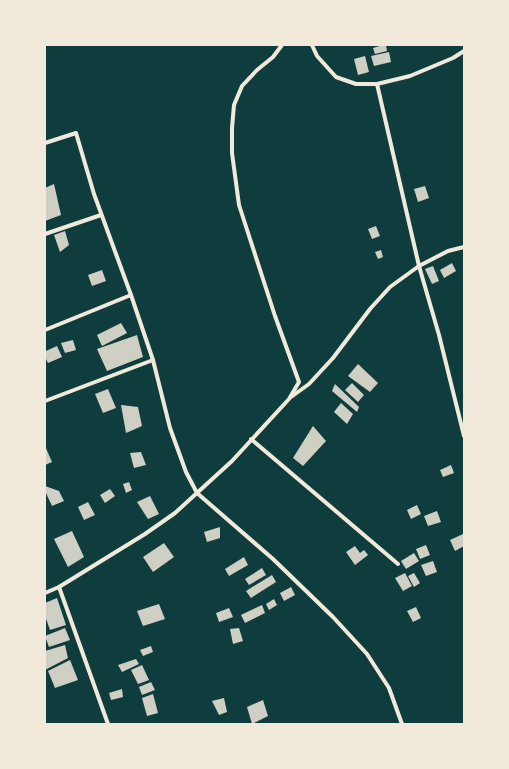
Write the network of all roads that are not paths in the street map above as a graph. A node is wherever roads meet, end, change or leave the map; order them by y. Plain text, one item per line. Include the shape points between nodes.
1 (282, 45) edge
2 (312, 45) edge
3 (464, 51) edge
4 (377, 84) junction
5 (45, 143) edge
6 (101, 215) junction
7 (45, 234) edge
8 (464, 248) edge
9 (419, 266) junction
10 (131, 295) junction
11 (45, 330) edge
12 (153, 360) junction
13 (289, 399) junction
14 (45, 401) edge
15 (464, 436) edge
16 (251, 439) junction
17 (196, 493) junction
18 (398, 564) dead end
19 (59, 586) junction
20 (45, 593) edge
21 (108, 724) edge
22 (402, 724) edge

1 - 13 street via 242,86 234,105 232,153 240,205 299,382
2 - 4 street via 317,56 336,77 356,84
3 - 4 street via 410,76
4 - 9 street
5 - 6 street via 76,133
6 - 7 street
6 - 10 street
8 - 9 street via 448,251
9 - 13 street via 390,287 333,358 309,384
9 - 15 street via 440,335
10 - 11 street
10 - 12 street
12 - 14 street
12 - 17 street via 170,428
13 - 16 street
16 - 17 street via 232,461
16 - 18 street
17 - 19 street via 175,513 145,534
17 - 22 street via 273,560 333,617 367,654 389,688
19 - 20 street
19 - 21 street

